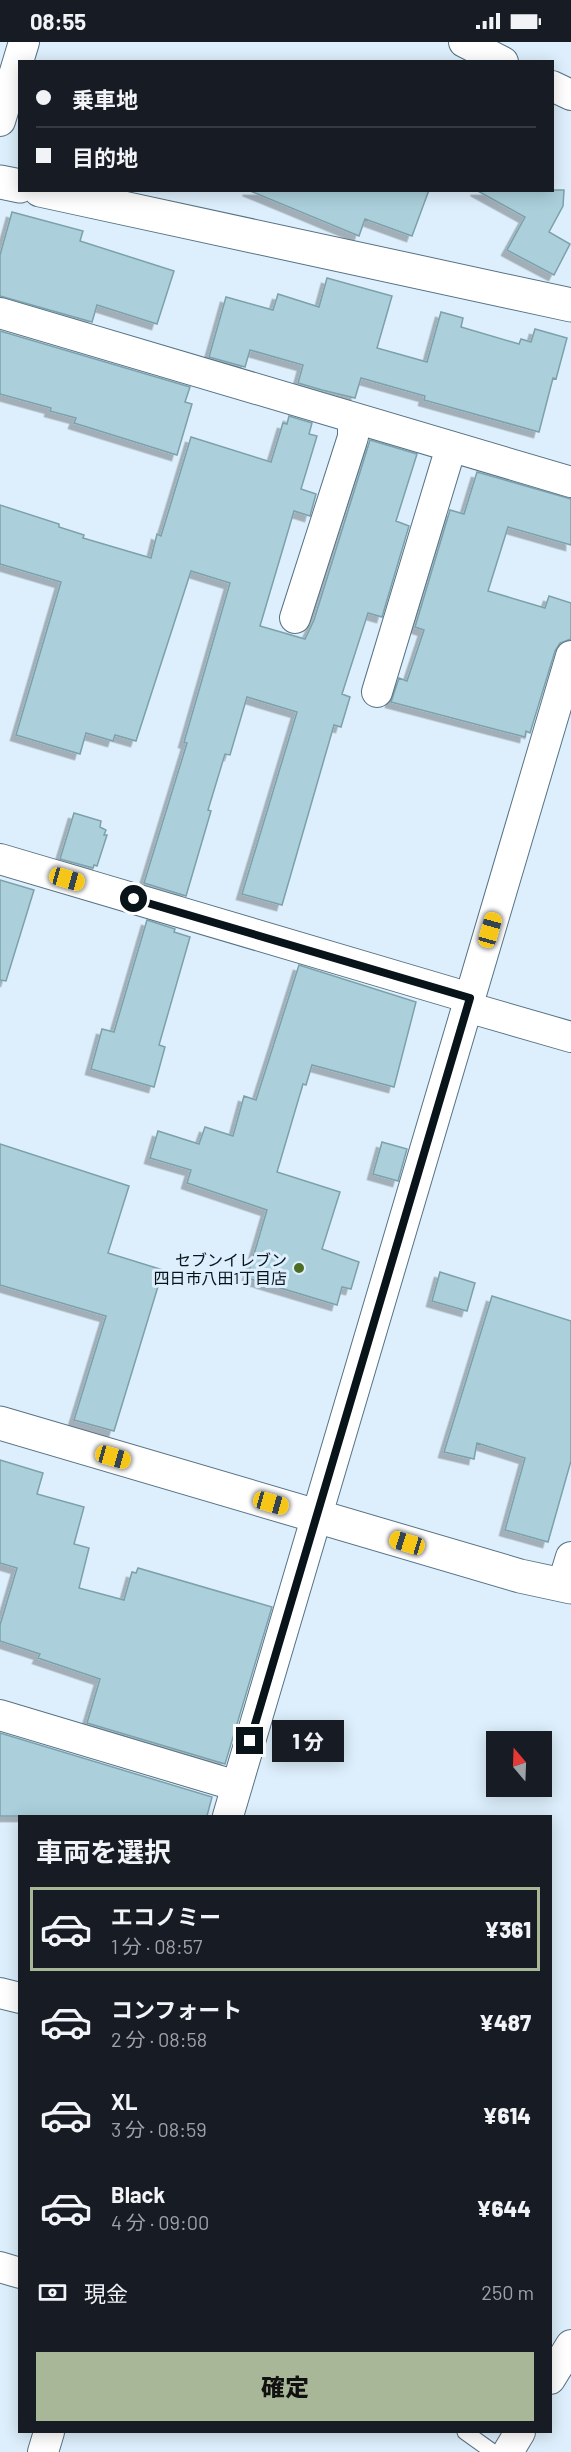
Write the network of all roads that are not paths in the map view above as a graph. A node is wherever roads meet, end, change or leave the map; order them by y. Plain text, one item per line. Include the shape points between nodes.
1 (24, 42) edge
2 (464, 42) edge
3 (19, 60) edge
4 (499, 60) edge
5 (18, 62) edge
6 (554, 87) edge
7 (571, 95) edge
8 (0, 122) edge
9 (0, 182) edge
10 (18, 186) edge
11 (49, 192) edge
12 (571, 305) edge
13 (0, 314) edge
14 (353, 418) junction
15 (451, 447) junction
16 (571, 482) edge
17 (295, 618) dead end
18 (571, 656) edge
19 (377, 692) dead end
20 (0, 859) edge
21 (468, 1002) junction
22 (571, 1037) edge
23 (0, 1424) edge
24 (316, 1516) junction
25 (568, 1577) edge
26 (0, 1715) edge
27 (237, 1786) junction
28 (228, 1815) edge
29 (0, 1993) edge
30 (18, 1998) edge
31 (0, 2267) edge
32 (18, 2272) edge
33 (571, 2345) edge
34 (552, 2376) edge
35 (49, 2433) edge
36 (466, 2433) edge
37 (519, 2433) edge
38 (43, 2452) edge
39 (493, 2452) edge
40 (508, 2452) edge

1 - 3 street
2 - 4 street
5 - 8 street
6 - 7 street
9 - 10 street
11 - 12 street
13 - 14 street
14 - 15 street
14 - 17 street via 353,437
15 - 16 street
15 - 19 street
18 - 21 street
20 - 21 street
21 - 22 street
21 - 24 street
23 - 24 street
24 - 25 street via 520,1576
24 - 27 street
26 - 27 street
27 - 28 street
29 - 30 street
31 - 32 street
33 - 34 street
35 - 38 street
36 - 39 lane
37 - 40 street

